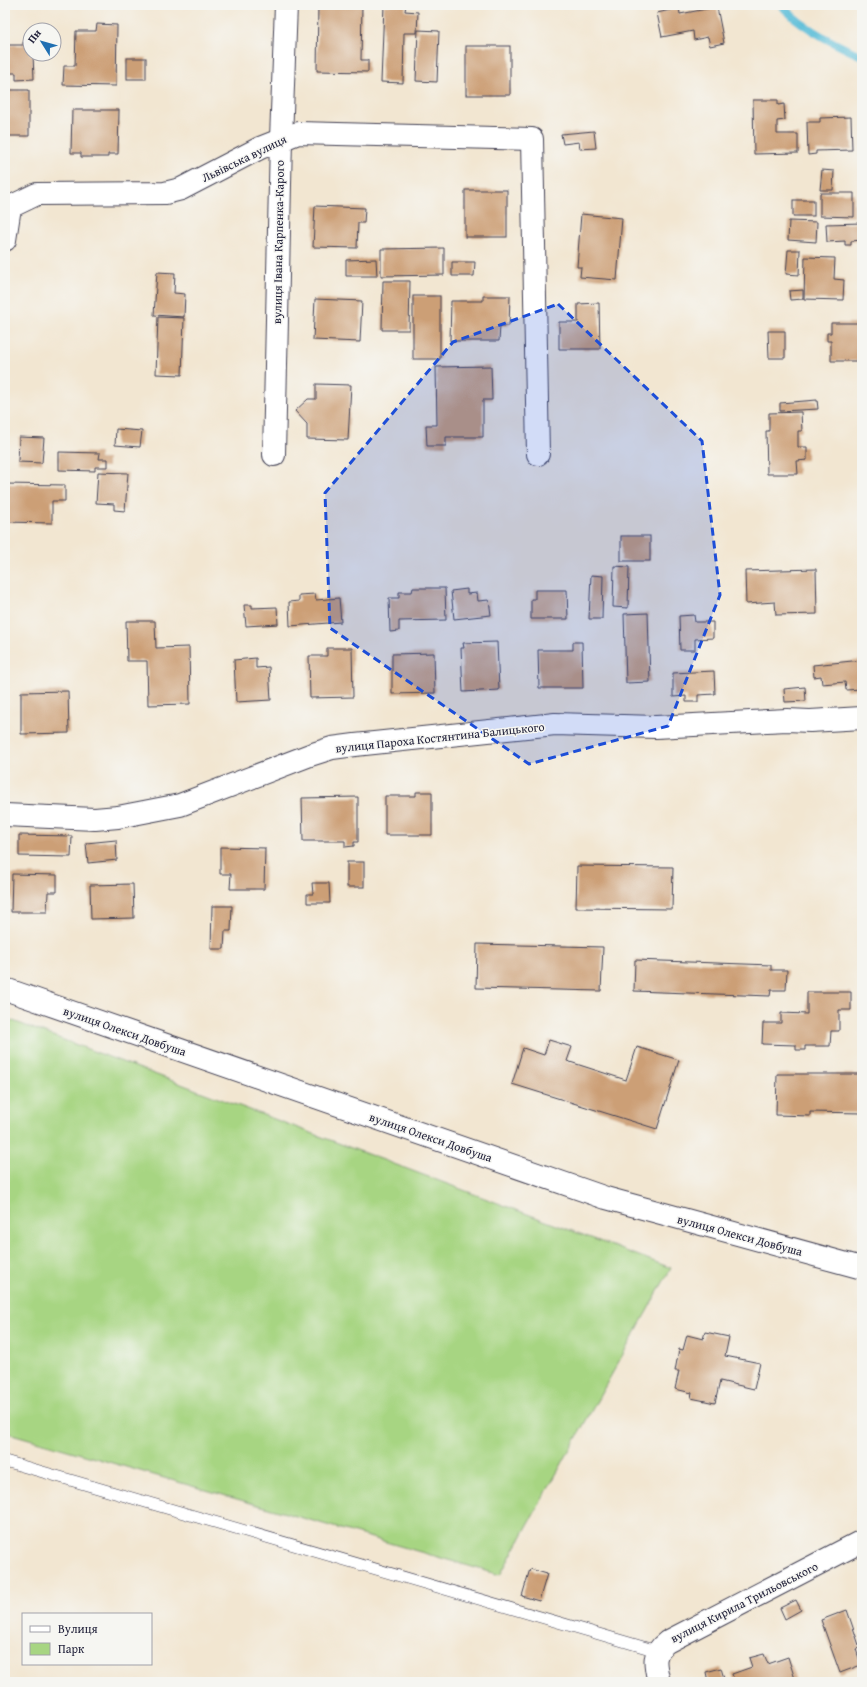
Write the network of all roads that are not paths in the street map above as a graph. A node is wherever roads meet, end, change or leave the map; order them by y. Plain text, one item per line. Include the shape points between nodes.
1 (286, 5) edge
2 (280, 139) junction
3 (7, 207) edge
4 (5, 240) edge
5 (538, 454) dead end
6 (274, 455) dead end
7 (862, 718) edge
8 (5, 815) edge
9 (5, 989) edge
10 (862, 1268) edge
11 (5, 1461) edge
12 (862, 1541) edge
13 (657, 1651) junction
14 (659, 1682) edge

1 - 2 street, вулиця Івана Карпенка-Карого
2 - 3 street, Львівська вулиця via 181,189 165,193 37,194
2 - 5 street, Львівська вулиця via 298,133 532,139
2 - 6 street, вулиця Івана Карпенка-Карого
3 - 4 street, Львівська вулиця
7 - 8 street, вулиця Пароха Костянтина Балицького via 656,726 555,724 355,745 332,748 310,755 172,806 111,818
9 - 10 street, вулиця Олекси Довбуша via 606,1198
11 - 13 lane
12 - 13 street, вулиця Кирила Трильовського via 667,1642
13 - 14 street, вулиця Кирила Трильовського via 655,1663

